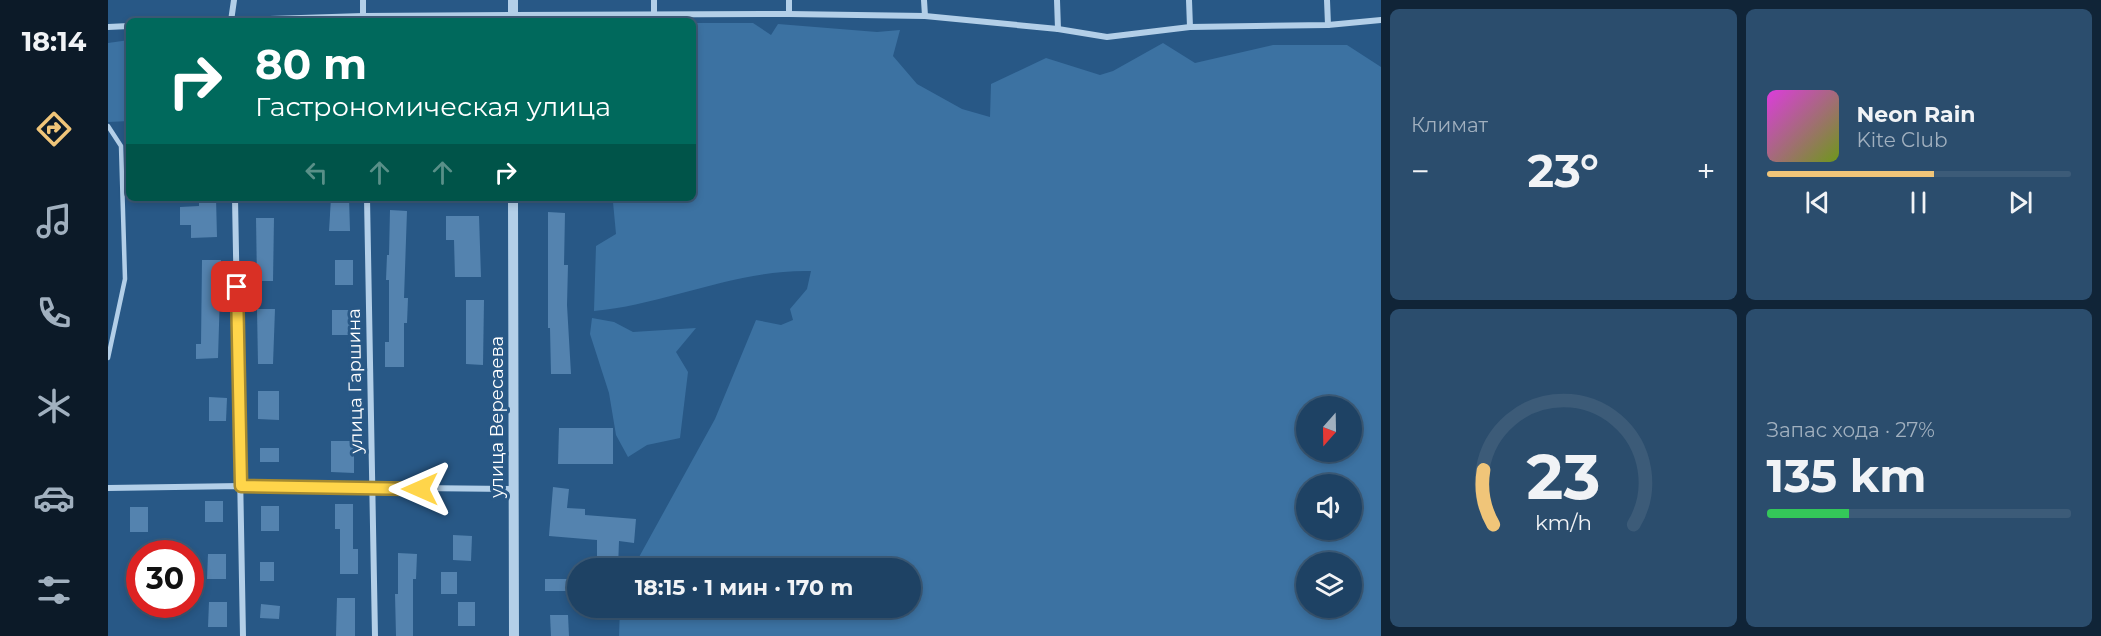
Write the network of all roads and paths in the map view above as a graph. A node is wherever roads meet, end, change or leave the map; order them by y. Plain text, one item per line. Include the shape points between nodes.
1 (234, 0) edge
2 (363, 0) edge
3 (513, 0) edge
4 (654, 0) edge
5 (789, 0) edge
6 (924, 0) edge
7 (1057, 0) edge
8 (1189, 0) edge
9 (1327, 0) edge
10 (789, 14) junction
11 (654, 15) junction
12 (925, 16) junction
13 (231, 18) edge
14 (363, 18) edge
15 (513, 18) edge
16 (1381, 20) edge
17 (1328, 25) junction
18 (126, 26) edge
19 (108, 27) edge
20 (1190, 27) junction
21 (1058, 29) junction
22 (108, 126) edge
23 (235, 201) edge
24 (367, 201) edge
25 (513, 201) edge
26 (108, 358) edge
27 (241, 486) junction
28 (108, 489) edge
29 (372, 489) junction
30 (514, 489) junction
31 (243, 636) edge
32 (375, 636) edge
33 (514, 636) edge

1 - 13 street
2 - 14 street
3 - 15 street
4 - 11 street
5 - 10 street
6 - 12 street
7 - 21 street
8 - 20 street
9 - 17 street
10 - 11 street
10 - 12 street
11 - 15 street
12 - 21 street
14 - 15 street
16 - 17 street
17 - 20 street
18 - 19 street
20 - 21 street via 1107,38
22 - 26 lane via 121,146 125,279
23 - 27 street
24 - 29 street, улица Гаршина
25 - 30 street, улица Вересаева
27 - 28 street
27 - 29 street
27 - 31 street
29 - 30 street
29 - 32 street, улица Гаршина
30 - 33 street, улица Вересаева

